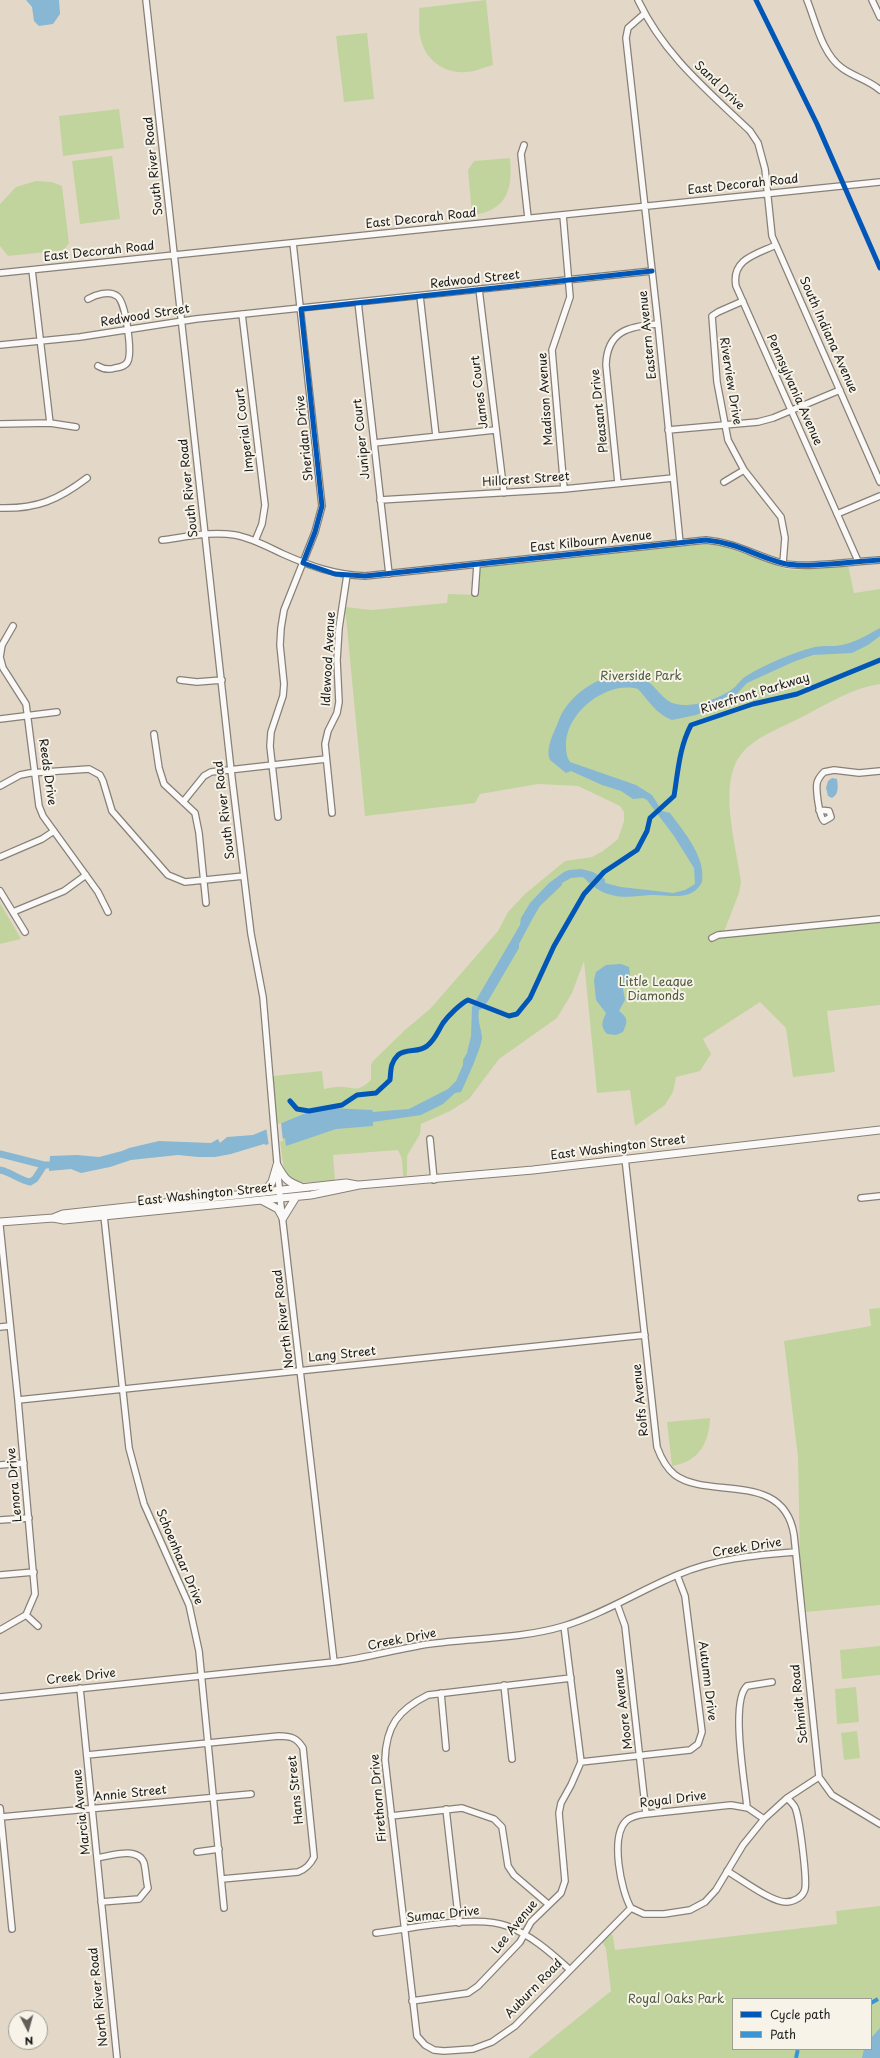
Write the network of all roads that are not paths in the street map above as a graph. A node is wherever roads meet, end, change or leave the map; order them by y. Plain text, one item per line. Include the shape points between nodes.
1 (146, 0) edge
2 (638, 0) edge
3 (807, 0) edge
4 (872, 0) edge
5 (644, 14) junction
6 (880, 17) edge
7 (879, 87) edge
8 (524, 145) dead end
9 (880, 182) edge
10 (768, 194) junction
11 (645, 206) junction
12 (562, 215) junction
13 (528, 218) junction
14 (293, 243) junction
15 (776, 245) junction
16 (174, 256) junction
17 (32, 270) junction
18 (652, 271) junction
19 (0, 273) edge
20 (569, 280) junction
21 (479, 289) junction
22 (420, 296) junction
23 (88, 299) dead end
24 (743, 300) junction
25 (358, 302) junction
26 (300, 309) junction
27 (242, 314) junction
28 (182, 322) junction
29 (658, 324) junction
30 (127, 330) junction
31 (39, 341) junction
32 (0, 345) edge
33 (98, 366) dead end
34 (840, 390) junction
35 (792, 412) junction
36 (50, 423) junction
37 (0, 424) edge
38 (726, 425) junction
39 (76, 427) dead end
40 (496, 430) junction
41 (668, 430) junction
42 (436, 436) junction
43 (374, 443) junction
44 (744, 470) junction
45 (87, 478) dead end
46 (673, 478) junction
47 (724, 482) dead end
48 (880, 482) edge
49 (618, 483) junction
50 (564, 489) junction
51 (504, 493) junction
52 (880, 496) edge
53 (380, 500) junction
54 (0, 508) edge
55 (837, 514) junction
56 (205, 534) junction
57 (162, 540) dead end
58 (255, 541) junction
59 (680, 542) junction
60 (880, 560) edge
61 (858, 561) junction
62 (303, 563) junction
63 (783, 563) junction
64 (478, 566) junction
65 (389, 574) junction
66 (347, 576) junction
67 (475, 593) dead end
68 (13, 626) dead end
69 (180, 680) dead end
70 (222, 680) junction
71 (57, 712) dead end
72 (29, 715) junction
73 (0, 718) edge
74 (154, 734) dead end
75 (326, 759) junction
76 (271, 766) junction
77 (231, 770) junction
78 (880, 771) edge
79 (35, 772) junction
80 (0, 786) edge
81 (183, 802) junction
82 (819, 810) dead end
83 (332, 813) dead end
84 (278, 817) dead end
85 (54, 831) junction
86 (0, 857) edge
87 (86, 875) junction
88 (244, 876) junction
89 (203, 880) junction
90 (0, 891) edge
91 (206, 903) dead end
92 (13, 912) junction
93 (108, 912) dead end
94 (880, 919) edge
95 (25, 932) dead end
96 (712, 938) dead end
97 (260, 973) joint
98 (880, 1130) edge
99 (430, 1139) dead end
100 (625, 1158) junction
101 (277, 1165) junction
102 (434, 1180) junction
103 (359, 1186) junction
104 (303, 1188) junction
105 (280, 1190) junction
106 (264, 1192) junction
107 (880, 1196) edge
108 (296, 1197) junction
109 (280, 1198) junction
110 (861, 1198) dead end
111 (260, 1200) junction
112 (104, 1216) junction
113 (53, 1218) junction
114 (283, 1218) junction
115 (0, 1222) edge
116 (0, 1226) edge
117 (10, 1326) junction
118 (0, 1327) edge
119 (645, 1334) junction
120 (301, 1370) junction
121 (121, 1389) junction
122 (18, 1400) junction
123 (24, 1463) junction
124 (0, 1465) edge
125 (29, 1518) junction
126 (0, 1520) edge
127 (795, 1552) junction
128 (34, 1572) junction
129 (0, 1575) edge
130 (677, 1575) junction
131 (617, 1604) junction
132 (26, 1615) junction
133 (38, 1626) dead end
134 (564, 1626) junction
135 (0, 1630) edge
136 (334, 1662) junction
137 (201, 1676) junction
138 (571, 1678) junction
139 (772, 1682) dead end
140 (504, 1685) junction
141 (80, 1688) junction
142 (441, 1693) junction
143 (0, 1697) edge
144 (209, 1742) junction
145 (446, 1748) dead end
146 (87, 1755) junction
147 (641, 1756) junction
148 (512, 1759) dead end
149 (581, 1762) junction
150 (819, 1777) junction
151 (251, 1794) dead end
152 (214, 1796) junction
153 (788, 1798) junction
154 (747, 1807) junction
155 (0, 1808) edge
156 (92, 1809) junction
157 (446, 1809) junction
158 (646, 1814) junction
159 (391, 1816) junction
160 (1, 1817) edge
161 (764, 1818) junction
162 (880, 1824) edge
163 (219, 1849) junction
164 (197, 1852) dead end
165 (98, 1858) junction
166 (727, 1871) junction
167 (222, 1879) junction
168 (101, 1902) junction
169 (548, 1904) junction
170 (224, 1908) dead end
171 (631, 1908) junction
172 (459, 1923) junction
173 (12, 1929) dead end
174 (403, 1930) junction
175 (104, 1933) joint
176 (376, 1933) dead end
177 (523, 1934) junction
178 (569, 1969) junction
179 (412, 2001) junction
180 (417, 2036) joint
181 (117, 2058) edge

1 - 16 street, South River Road
2 - 5 street, Sand Drive
3 - 7 street via 830,56 843,69
4 - 6 street
5 - 10 street, Sand Drive via 679,63 750,131 762,155
5 - 11 street, Eastern Avenue via 628,28 626,38
8 - 13 street via 521,154
9 - 10 street, East Decorah Road
10 - 11 street, East Decorah Road
10 - 15 street, South Indiana Avenue via 771,228
11 - 12 street, East Decorah Road
11 - 18 street, Eastern Avenue
12 - 13 street, East Decorah Road
12 - 20 street, Madison Avenue
13 - 14 street, East Decorah Road
14 - 16 street, East Decorah Road
14 - 26 street, Sheridan Drive
15 - 24 street, Pennsylvania Avenue via 750,256 739,266 735,280
15 - 34 street, South Indiana Avenue
16 - 17 street, East Decorah Road
16 - 28 street, South River Road
17 - 19 street, East Decorah Road
17 - 31 street
18 - 20 street, Redwood Street
18 - 29 street, Eastern Avenue
20 - 21 street, Redwood Street
20 - 50 street, Madison Avenue via 570,297 552,350
21 - 22 street, Redwood Street
21 - 40 street, James Court
22 - 25 street, Redwood Street
22 - 42 street
23 - 30 street via 95,295 111,293 118,296 123,304
24 - 35 street, Pennsylvania Avenue
24 - 38 street, Riverview Drive via 710,315 717,382
25 - 26 street, Redwood Street
25 - 43 street, Juniper Court
26 - 27 street, Redwood Street
26 - 62 street, Sheridan Drive via 322,506
27 - 28 street, Redwood Street
27 - 58 street, Imperial Court via 265,505 262,524
28 - 30 street, Redwood Street
28 - 56 street, South River Road
29 - 41 street, Eastern Avenue
29 - 49 street, Pleasant Drive via 637,326 623,331 606,352
30 - 31 street, Redwood Street
30 - 33 street via 130,354 128,363 114,369 103,369
31 - 32 street, Redwood Street
31 - 36 street
34 - 35 street
34 - 48 street, South Indiana Avenue
35 - 38 street via 758,422
35 - 55 street, Pennsylvania Avenue
36 - 37 street
36 - 39 street
38 - 41 street
38 - 44 street, Riverview Drive via 728,440
40 - 42 street
40 - 51 street, James Court
41 - 46 street, Eastern Avenue
42 - 43 street
43 - 53 street, Juniper Court
44 - 47 street
44 - 63 street, Riverview Drive via 781,517 785,538
45 - 54 street via 47,502 22,508
46 - 49 street, Hillcrest Street
46 - 59 street, Eastern Avenue
49 - 50 street, Hillcrest Street
50 - 51 street, Hillcrest Street
51 - 53 street, Hillcrest Street
52 - 55 street
53 - 65 street, Juniper Court
55 - 61 street, Pennsylvania Avenue
56 - 57 street, East Kilbourn Avenue
56 - 58 street, East Kilbourn Avenue via 235,535
56 - 70 street, South River Road
58 - 62 street, East Kilbourn Avenue
59 - 63 street, East Kilbourn Avenue via 722,542 738,545
59 - 64 street, East Kilbourn Avenue
60 - 61 street, East Kilbourn Avenue
61 - 63 street, East Kilbourn Avenue via 798,566
62 - 66 street, East Kilbourn Avenue
62 - 76 street, Sheridan Drive via 284,610 280,645 284,684 283,696 271,732
64 - 65 street, East Kilbourn Avenue
64 - 67 street
65 - 66 street, East Kilbourn Avenue
66 - 75 street, Idlewood Avenue via 339,628 339,702 324,744
68 - 72 street, Reeds Drive via 4,640 0,656 3,668 23,696
69 - 70 street
70 - 77 street, South River Road
71 - 72 street
72 - 73 street
72 - 79 street, Reeds Drive
74 - 81 street via 164,784
75 - 76 street
75 - 83 street, Idlewood Avenue
76 - 77 street
76 - 84 street, Sheridan Drive
77 - 81 street via 211,772 204,776
77 - 88 street, South River Road
78 - 82 street via 824,772 817,783
79 - 80 street via 20,775
79 - 85 street, Reeds Drive via 39,806
79 - 89 street via 81,768 94,771 103,781 112,811 168,875 185,882
81 - 89 street via 195,813
85 - 86 street via 42,839
85 - 87 street, Reeds Drive
87 - 92 street via 64,891
87 - 93 street, Reeds Drive
88 - 89 street
88 - 97 street, South River Road via 251,934
89 - 91 street
90 - 92 street
92 - 95 street
94 - 96 street via 718,935
97 - 101 street, North River Road
98 - 100 main road, East Washington Street
99 - 102 street
100 - 102 main road, East Washington Street
100 - 119 street, Rolfs Avenue
101 - 104 main road via 289,1184
101 - 105 street, North River Road
101 - 106 main road via 272,1182
102 - 103 main road, East Washington Street
103 - 104 main road, East Washington Street via 346,1183
103 - 108 main road, East Washington Street
104 - 105 main road, East Washington Street
105 - 106 main road, East Washington Street
105 - 109 street, North River Road
106 - 113 main road, East Washington Street via 63,1214
107 - 110 street
108 - 109 main road, East Washington Street
108 - 114 main road
109 - 111 main road, East Washington Street
109 - 114 street, North River Road
111 - 112 main road, East Washington Street
111 - 114 main road via 275,1207
112 - 113 main road, East Washington Street via 64,1220
112 - 121 street, Schoenhaar Drive
113 - 115 main road, East Washington Street
114 - 120 street, North River Road
116 - 117 street, Lenora Drive
117 - 118 street
117 - 122 street, Lenora Drive
119 - 120 street, Lang Street
119 - 127 street, Rolfs Avenue via 657,1447 667,1468 685,1480 751,1491 768,1497 787,1515 792,1526
120 - 121 street, Lang Street
120 - 136 street, North River Road
121 - 122 street, Lang Street
121 - 137 street, Schoenhaar Drive via 128,1448 136,1480 189,1605 199,1650
122 - 123 street, Lenora Drive
123 - 124 street
123 - 125 street, Lenora Drive
125 - 126 street
125 - 128 street, Lenora Drive
127 - 130 street, Creek Drive via 736,1558
127 - 150 street, Schmidt Road
128 - 129 street
128 - 132 street, Lenora Drive via 35,1594
130 - 131 street, Creek Drive
130 - 147 street, Autumn Drive via 685,1596 702,1732 698,1744 690,1750
131 - 134 street, Creek Drive
131 - 147 street, Moore Avenue via 626,1626
132 - 133 street
132 - 135 street
134 - 136 street, Creek Drive via 539,1632 406,1648 360,1659
134 - 138 street
136 - 137 street, Creek Drive
137 - 141 street, Creek Drive
137 - 144 street, Schoenhaar Drive
138 - 140 street, Firethorn Drive
138 - 149 street
139 - 154 street via 746,1686 741,1695 739,1743
140 - 142 street, Firethorn Drive
140 - 148 street
141 - 143 street, Creek Drive
141 - 146 street, Marcia Avenue
142 - 145 street
142 - 159 street, Firethorn Drive via 428,1695 413,1703 402,1712 390,1728 385,1742 385,1760
144 - 146 street, Hans Street
144 - 152 street, Schoenhaar Drive
144 - 167 street, Hans Street via 288,1736 297,1740 303,1748 314,1857 307,1868 298,1872
146 - 156 street, Marcia Avenue
147 - 149 street, Autumn Drive
147 - 158 street, Moore Avenue
149 - 169 street, Lee Avenue via 561,1803 559,1813 565,1881 561,1893
150 - 153 street
150 - 162 street, Schmidt Road via 832,1795
151 - 152 street, Annie Street
152 - 156 street, Annie Street
152 - 163 street, Schoenhaar Drive
153 - 161 street
153 - 166 street via 796,1808 805,1876 805,1890 801,1896 795,1901 774,1899
154 - 158 street, Royal Drive via 731,1805
154 - 161 street, Royal Drive
155 - 160 street
156 - 160 street, Annie Street
156 - 165 street, Marcia Avenue
157 - 159 street
157 - 169 street via 462,1808 494,1819 502,1827 508,1866
157 - 172 street
158 - 171 street, Royal Drive via 634,1816 625,1822 617,1836 625,1898
159 - 174 street, Firethorn Drive
160 - 173 street
161 - 166 street
163 - 164 street
163 - 167 street, Schoenhaar Drive
165 - 168 street, Marcia Avenue
165 - 168 street via 132,1853 139,1856 144,1862 148,1888 139,1899
166 - 171 street via 706,1902 690,1910 644,1914
167 - 170 street, Schoenhaar Drive
168 - 175 street, Marcia Avenue
169 - 177 street, Lee Avenue via 530,1922
171 - 178 street, Auburn Road
172 - 174 street, Sumac Drive
172 - 177 street, Sumac Drive via 486,1922 506,1925
174 - 176 street, Sumac Drive
174 - 179 street, Firethorn Drive
175 - 181 street, North River Road
177 - 178 street, Sumac Drive via 543,1945
177 - 179 street, Lee Avenue via 520,1942 478,1986 468,1993
178 - 180 street, Auburn Road via 515,2026 492,2042 473,2049 444,2051 434,2050
179 - 180 street, Firethorn Drive

